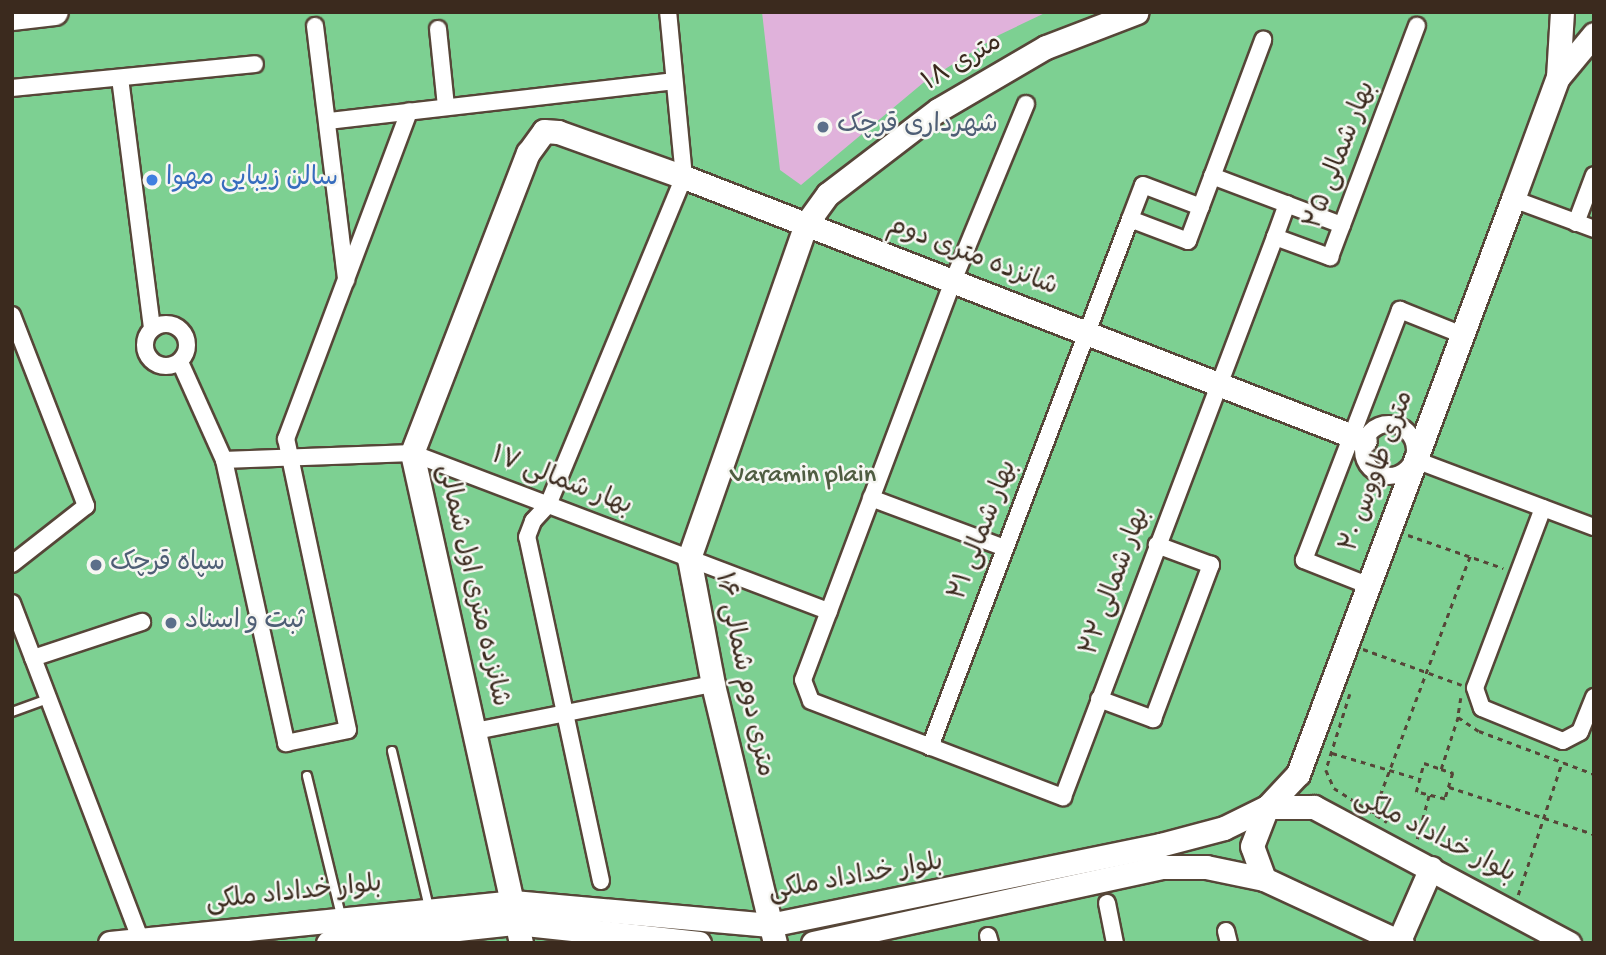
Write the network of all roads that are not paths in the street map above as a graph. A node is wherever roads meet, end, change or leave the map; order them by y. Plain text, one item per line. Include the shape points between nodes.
1 (55, 12) edge
2 (668, 12) edge
3 (1137, 12) edge
4 (1564, 12) edge
5 (12, 17) edge
6 (315, 26) dead end
7 (1417, 26) dead end
8 (1594, 28) edge
9 (438, 29) dead end
10 (1594, 34) edge
11 (1263, 40) dead end
12 (255, 64) dead end
13 (120, 78) junction
14 (1558, 78) junction
15 (674, 81) junction
16 (12, 88) edge
17 (1026, 104) dead end
18 (446, 107) junction
19 (409, 111) junction
20 (329, 121) junction
21 (558, 132) joint
22 (1594, 175) edge
23 (1212, 176) junction
24 (684, 177) junction
25 (1513, 199) junction
26 (1287, 204) junction
27 (1201, 207) junction
28 (1130, 219) junction
29 (1576, 223) junction
30 (806, 224) junction
31 (1342, 225) junction
32 (1594, 229) edge
33 (1275, 236) junction
34 (953, 281) junction
35 (346, 285) junction
36 (12, 316) edge
37 (152, 329) junction
38 (1086, 333) junction
39 (1460, 334) junction
40 (180, 362) junction
41 (1217, 383) junction
42 (1358, 438) junction
43 (412, 453) junction
44 (286, 456) junction
45 (1413, 459) junction
46 (224, 460) junction
47 (872, 498) junction
48 (548, 505) junction
49 (1543, 508) junction
50 (1594, 527) edge
51 (1157, 545) junction
52 (1005, 548) junction
53 (689, 558) junction
54 (12, 564) edge
55 (1367, 585) junction
56 (12, 603) edge
57 (829, 611) junction
58 (142, 622) dead end
59 (33, 658) junction
60 (713, 684) junction
61 (1594, 697) edge
62 (48, 699) junction
63 (1099, 699) junction
64 (12, 712) edge
65 (565, 713) junction
66 (475, 732) junction
67 (930, 747) junction
68 (392, 751) dead end
69 (1307, 751) junction
70 (307, 776) dead end
71 (1267, 807) junction
72 (1314, 807) junction
73 (1429, 857) junction
74 (1264, 879) junction
75 (601, 881) dead end
76 (1107, 903) dead end
77 (430, 909) junction
78 (341, 918) junction
79 (517, 923) edge
80 (1541, 925) junction
81 (773, 934) edge
82 (140, 939) junction
83 (1399, 942) edge
84 (110, 943) edge
85 (328, 943) edge
86 (699, 943) edge
87 (813, 943) edge
88 (1115, 943) edge
89 (1556, 943) edge
90 (1569, 943) edge

1 - 5 main road
2 - 15 street
3 - 30 street, ۱۸ متری via 1046,47 938,110 828,194
4 - 8 street
4 - 14 street, ۲۰ متری طاووس
6 - 20 street
7 - 31 street, بهار شمالی ۲۵
9 - 18 street
10 - 14 street, ۲۰ متری طاووس
11 - 23 street
12 - 13 street
13 - 16 street
13 - 37 street
14 - 25 street, ۲۰ متری طاووس
15 - 18 street
15 - 24 street
17 - 34 street
18 - 19 street
19 - 20 street
19 - 35 street
20 - 35 street
21 - 24 street, شانزده متری دوم
21 - 43 street, شانزده متری اول شمالی via 544,131 528,153
22 - 29 street
23 - 26 street
23 - 27 street
24 - 30 street, شانزده متری دوم
24 - 48 street
25 - 29 street
25 - 39 street, ۲۰ متری طاووس
26 - 31 street
26 - 33 street
27 - 28 street via 1188,241
27 - 28 street, بهار شمالی ۲۱ via 1143,185
28 - 38 street, بهار شمالی ۲۱
29 - 32 street
30 - 34 street, شانزده متری دوم
30 - 53 street, ۱۶ متری دوم شمالی
31 - 33 street, بهار شمالی ۲۵ via 1330,257
33 - 41 street, بهار شمالی ۲۵
34 - 38 street, شانزده متری دوم
34 - 47 street
35 - 44 street via 286,439
36 - 54 street via 86,506
37 - 40 street via 145,342 153,362 166,367
37 - 40 street via 165,324 183,332 187,351
38 - 41 street, شانزده متری دوم
38 - 52 street, بهار شمالی ۲۱
39 - 42 street via 1400,310
39 - 45 street, ۲۰ متری طاووس
40 - 46 street
41 - 42 street, شانزده متری دوم
41 - 51 street, بهار شمالی ۲۲
42 - 45 street via 1365,461 1380,474 1400,474
42 - 45 street via 1378,426 1398,425 1413,439
42 - 55 street via 1304,560
43 - 44 street, بهار شمالی ۱۷
43 - 48 street, بهار شمالی ۱۷
43 - 66 street, شانزده متری اول شمالی
44 - 46 street, بهار شمالی ۱۷
44 - 46 street via 348,730 286,743
45 - 49 street
45 - 55 street, ۲۰ متری طاووس
47 - 52 street
47 - 57 street
48 - 53 street, بهار شمالی ۱۷
48 - 65 street via 533,521 527,537
49 - 50 street
49 - 61 street via 1475,688 1482,708 1563,741 1580,733
51 - 63 street, بهار شمالی ۲۲
51 - 63 street via 1211,565 1153,719
52 - 67 street, بهار شمالی ۲۱
53 - 57 street, بهار شمالی ۱۷
53 - 60 street, ۱۶ متری دوم شمالی
55 - 69 street, ۲۰ متری طاووس
56 - 59 street
57 - 67 street via 803,680 811,701
58 - 59 street
59 - 62 street
60 - 65 street
60 - 81 street, ۱۶ متری دوم شمالی
62 - 64 lane
62 - 82 street
63 - 67 street, بهار شمالی ۲۲ via 1063,797
65 - 66 street
65 - 75 street
66 - 79 street, شانزده متری اول شمالی
68 - 77 lane
69 - 71 street, ۲۰ متری طاووس via 1298,774
69 - 72 street
70 - 78 lane
71 - 72 street, بلوار خداداد ملکی
71 - 74 street, ۲۰ متری طاووس via 1252,846
71 - 81 street, بلوار خداداد ملکی via 1224,828 1160,845
72 - 73 street, بلوار خداداد ملکی
73 - 80 street, بلوار خداداد ملکی
73 - 83 street
74 - 83 street, بلوار خداداد ملکی
74 - 87 street, بلوار خداداد ملکی via 1206,867 1161,867
76 - 88 street
77 - 78 street, بلوار خداداد ملکی
77 - 79 street, بلوار خداداد ملکی
78 - 82 street, بلوار خداداد ملکی
79 - 81 street, بلوار خداداد ملکی
79 - 85 street, بلوار خداداد ملکی
79 - 86 street, بلوار خداداد ملکی
80 - 89 street
80 - 90 street, بلوار خداداد ملکی
82 - 84 street, بلوار خداداد ملکی

